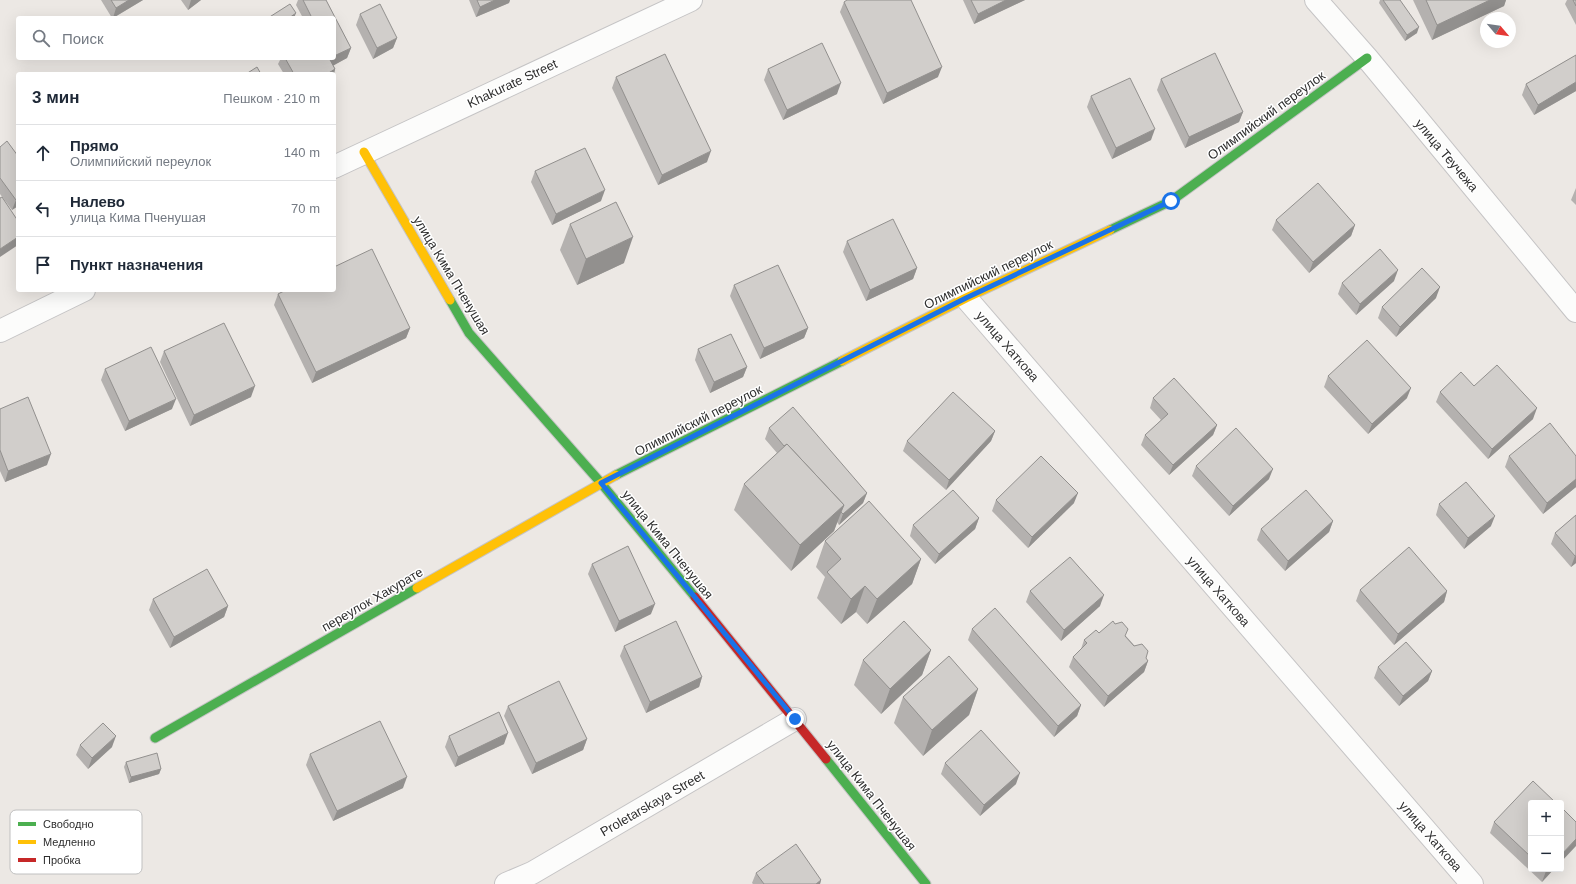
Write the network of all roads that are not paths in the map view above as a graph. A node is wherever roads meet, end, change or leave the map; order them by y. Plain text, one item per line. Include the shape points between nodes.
1 (691, 0) edge
2 (1316, 0) edge
3 (1367, 58) junction
4 (364, 152) junction
5 (336, 166) edge
6 (80, 292) edge
7 (966, 298) junction
8 (1576, 311) edge
9 (0, 331) edge
10 (601, 483) junction
11 (795, 719) junction
12 (155, 738) dead end
13 (535, 879) edge
14 (506, 884) edge
15 (926, 884) edge
16 (1472, 884) edge

1 - 4 street, Khakurate Street
2 - 3 street, улица Теучежа
3 - 7 street, Олимпийский переулок via 1171,201
3 - 8 street, улица Теучежа
4 - 5 street, Khakurate Street
4 - 10 street, улица Кима Пченушая via 469,333
6 - 9 street
7 - 10 street, Олимпийский переулок
7 - 16 street, улица Хаткова
10 - 11 street, улица Кима Пченушая
10 - 12 street, переулок Хакурате
11 - 13 street, Proletarskaya Street
11 - 15 street, улица Кима Пченушая
13 - 14 street, Proletarskaya Street

